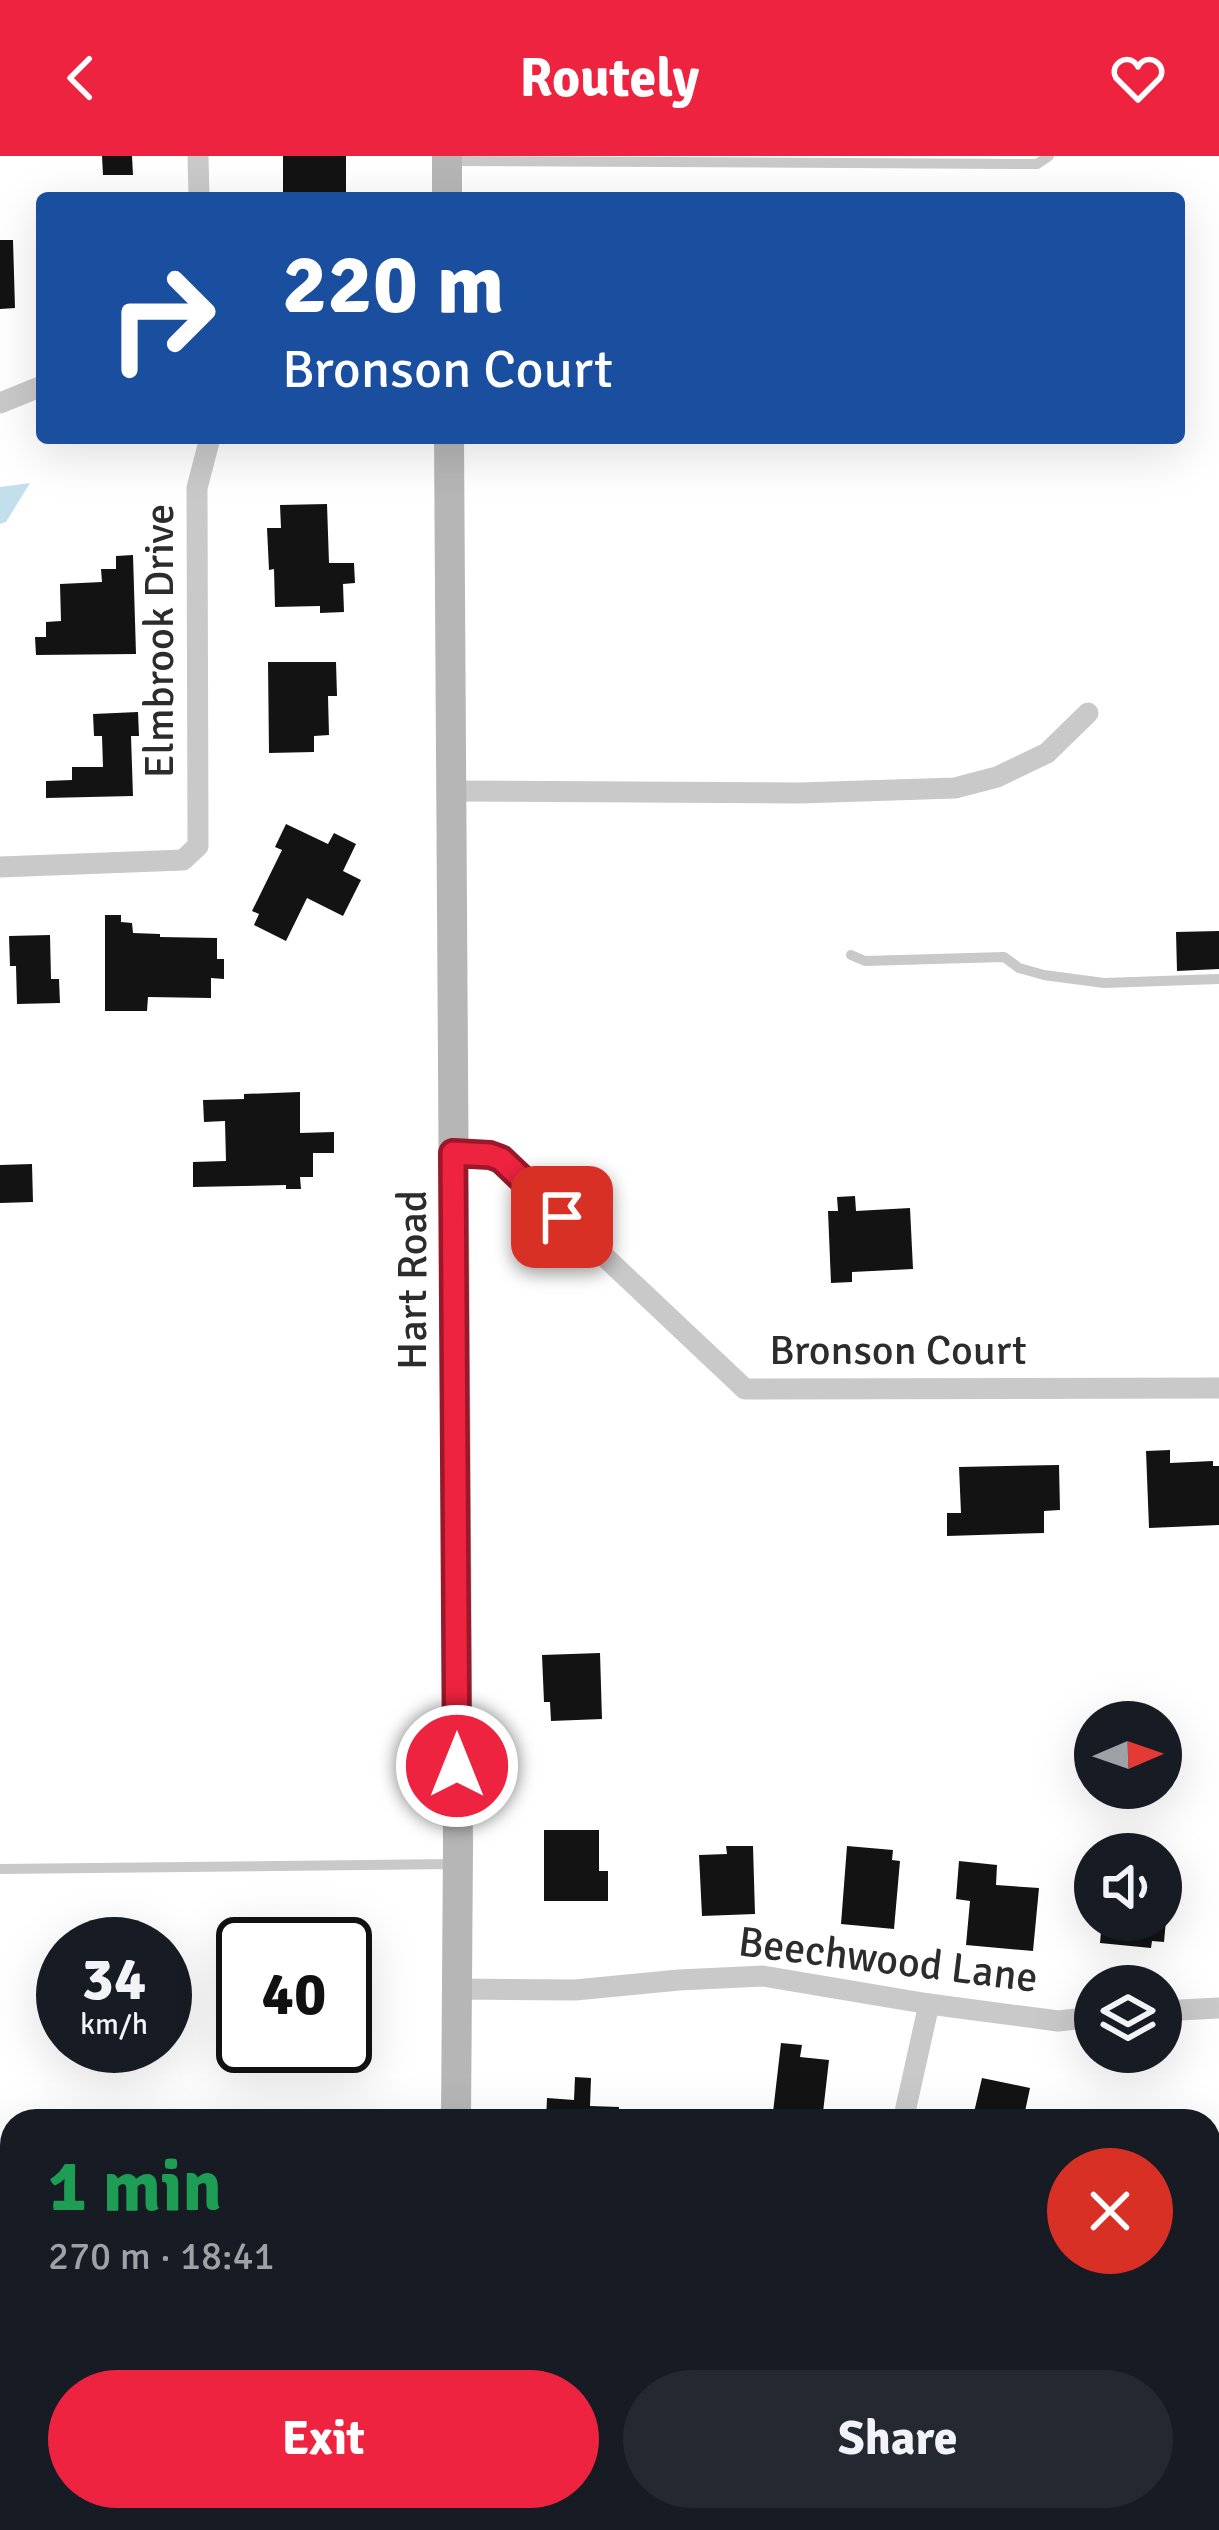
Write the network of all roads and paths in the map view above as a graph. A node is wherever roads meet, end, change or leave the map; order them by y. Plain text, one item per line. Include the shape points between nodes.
1 (198, 156) edge
2 (1049, 156) edge
3 (447, 159) edge
4 (508, 159) edge
5 (711, 159) edge
6 (199, 192) edge
7 (447, 192) edge
8 (36, 388) edge
9 (0, 403) edge
10 (208, 444) edge
11 (448, 444) edge
12 (1088, 712) dead end
13 (451, 791) junction
14 (0, 867) edge
15 (851, 955) dead end
16 (1219, 980) edge
17 (453, 1153) junction
18 (1219, 1388) edge
19 (458, 1864) junction
20 (0, 1869) edge
21 (457, 1989) junction
22 (929, 2004) junction
23 (1219, 2008) edge
24 (1182, 2010) edge
25 (1074, 2019) edge
26 (456, 2109) edge
27 (906, 2109) edge

1 - 6 street
2 - 5 lane via 1037,164
3 - 4 lane
3 - 7 street
4 - 5 lane
8 - 9 street
10 - 14 street, Elmbrook Drive via 197,488 198,846 183,860
11 - 13 street, Hart Road
12 - 13 street via 1047,753 955,788
13 - 17 street, Hart Road
15 - 16 lane via 1004,957 1045,975 1104,983
17 - 18 street, Bronson Court via 501,1159 745,1389
17 - 19 street, Hart Road
19 - 20 lane
19 - 21 street, Hart Road
21 - 22 street, Beechwood Lane via 575,1990 763,1976
21 - 26 street, Hart Road
22 - 25 street, Beechwood Lane
22 - 27 street
23 - 24 street

